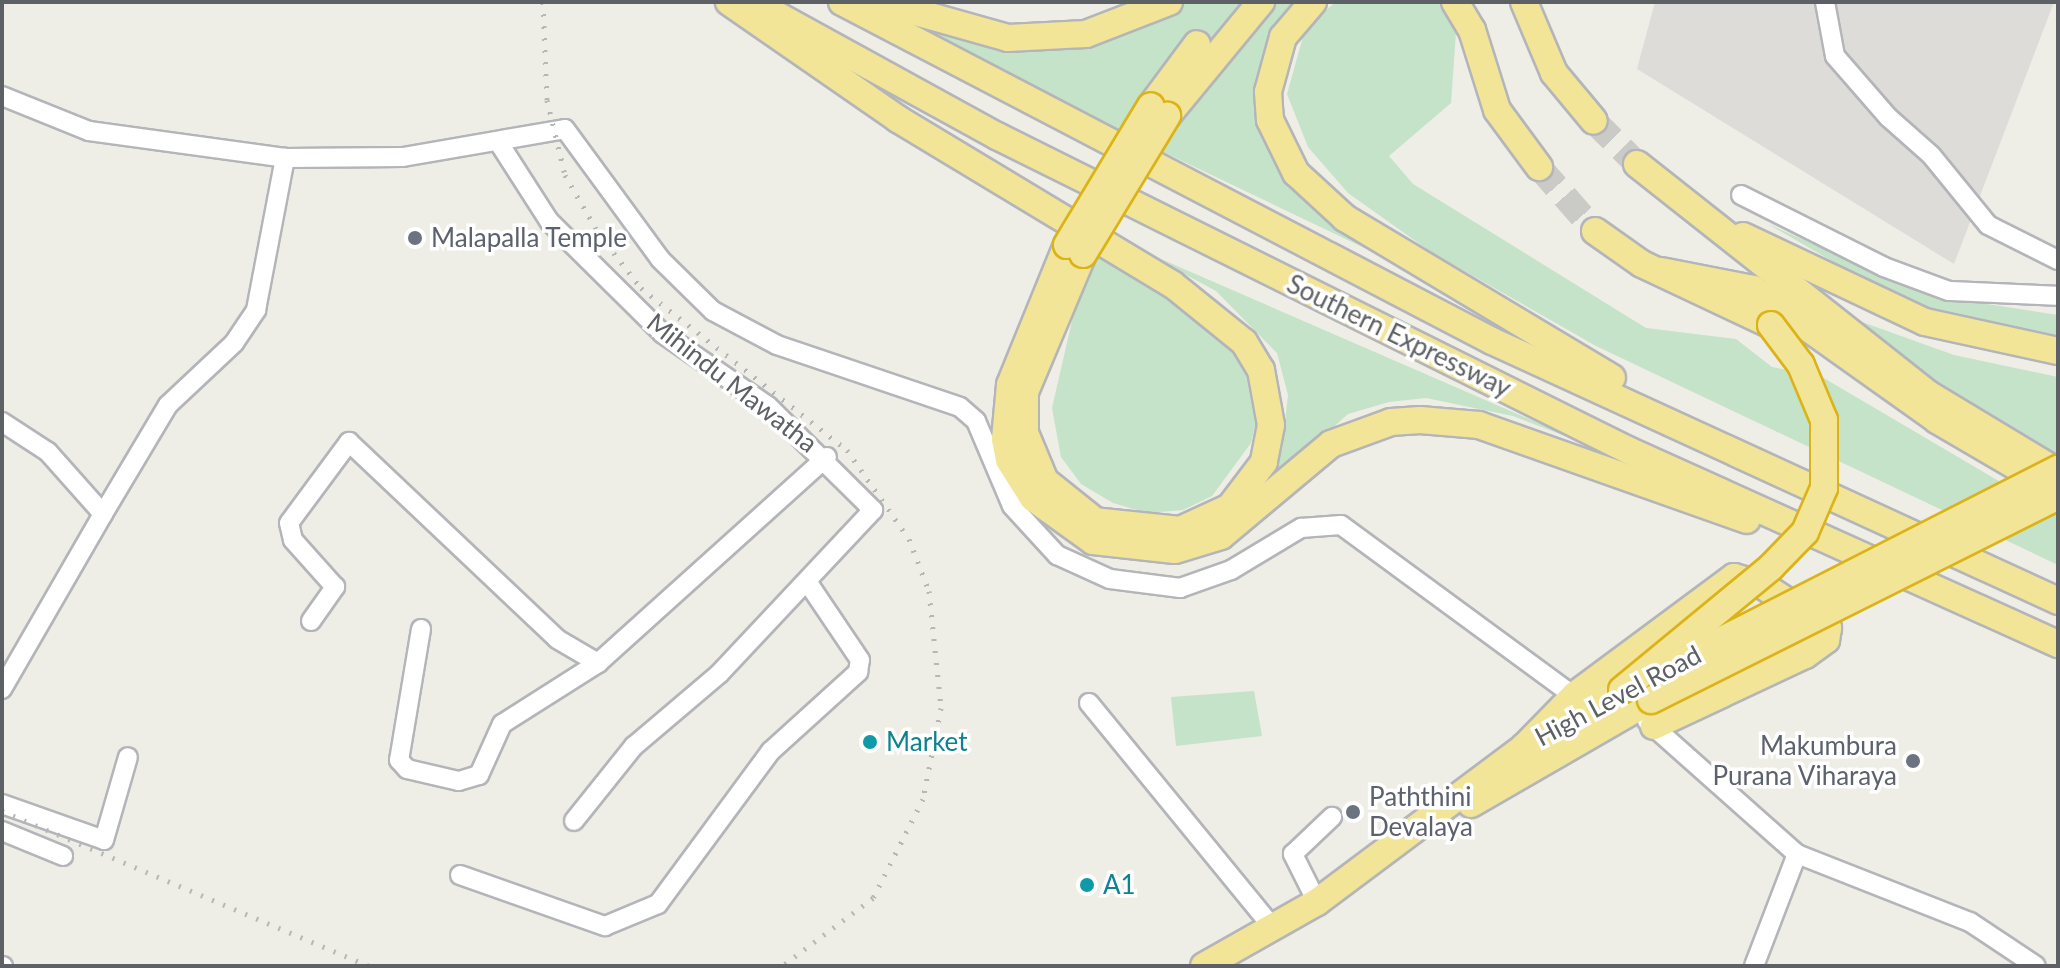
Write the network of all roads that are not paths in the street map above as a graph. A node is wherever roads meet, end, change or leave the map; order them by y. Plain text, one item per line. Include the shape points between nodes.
1 (729, 2) edge
2 (753, 2) edge
3 (842, 2) edge
4 (880, 2) edge
5 (1169, 2) edge
6 (1238, 2) edge
7 (1261, 2) edge
8 (1313, 2) edge
9 (1445, 2) edge
10 (1455, 2) edge
11 (1524, 2) edge
12 (1825, 2) edge
13 (1472, 30) junction
14 (2, 96) edge
15 (1159, 111) junction
16 (1594, 121) tunnel mouth
17 (499, 143) junction
18 (285, 158) junction
19 (1637, 164) tunnel mouth
20 (1539, 167) tunnel mouth
21 (1741, 195) dead end
22 (1702, 220) junction
23 (1595, 231) tunnel mouth
24 (1075, 249) junction
25 (2058, 260) edge
26 (1661, 271) junction
27 (2058, 296) edge
28 (2058, 351) edge
29 (2, 422) edge
30 (1708, 436) junction
31 (827, 457) junction
32 (2058, 471) edge
33 (2058, 494) edge
34 (103, 514) junction
35 (808, 583) junction
36 (2058, 601) edge
37 (311, 621) dead end
38 (2015, 624) junction
39 (421, 629) dead end
40 (2058, 644) edge
41 (598, 663) junction
42 (2, 689) edge
43 (1638, 695) junction
44 (1582, 702) junction
45 (1089, 703) dead end
46 (1654, 726) junction
47 (128, 757) dead end
48 (2, 804) edge
49 (1332, 817) dead end
50 (574, 821) dead end
51 (2, 831) edge
52 (1797, 854) junction
53 (63, 856) dead end
54 (460, 875) dead end
55 (1317, 902) junction
56 (1273, 928) junction
57 (1204, 966) edge
58 (1243, 966) edge
59 (1754, 966) edge
60 (2036, 966) edge

1 - 24 highway via 898,119 1172,284 1244,342 1261,370 1271,425 1264,462 1230,507 1180,530 1095,521 1045,481 1025,433 1025,392
2 - 38 highway, Southern Expressway via 997,136 1628,450
3 - 30 highway, Southern Expressway via 1492,341
4 - 5 highway via 1008,38 1086,34
6 - 15 highway
7 - 15 highway
8 - 30 highway via 1283,37 1268,92 1270,120 1296,173 1345,218
9 - 13 highway
10 - 13 highway
11 - 16 highway via 1554,73
12 - 25 street via 1835,56 1888,117 1931,155 1988,225
13 - 20 highway via 1497,110
14 - 18 street via 89,131
15 - 24 highway, bridge
17 - 18 street via 403,157
17 - 31 street, Mihindu Mawatha via 549,221 662,333
17 - 44 street via 565,129 660,259 713,311 777,345 960,407 976,421 1012,506 1057,555 1110,579 1180,588 1231,570 1301,528 1341,525
18 - 34 street via 256,310 234,343 168,405
19 - 22 highway
21 - 27 street via 1884,267 1949,291
22 - 28 highway via 1925,322
22 - 32 highway via 1928,394
23 - 26 highway
24 - 38 highway via 1010,385 1005,439 1009,460 1033,498 1093,541 1175,550 1221,536 1331,444 1391,422 1479,425
26 - 33 highway via 1753,289 1937,420
26 - 43 highway, bridge via 1771,325 1801,365 1824,420 1824,488 1805,532
29 - 34 street via 48,452
30 - 36 highway, Southern Expressway
31 - 35 street, Mihindu Mawatha via 873,510
31 - 41 street
32 - 43 highway, High Level Road, bridge
33 - 43 highway, High Level Road, bridge
34 - 42 street
35 - 50 street, Mihindu Mawatha via 677,716 634,746
35 - 54 street via 860,660 858,672 771,751 658,904 605,926
37 - 41 street via 335,587 293,540 289,523 352,442 557,639
38 - 40 highway, Southern Expressway
39 - 41 street via 399,760 407,769 459,781 479,775 502,724
43 - 44 highway, High Level Road
43 - 46 street
43 - 58 highway, High Level Road via 1484,795 1327,914
44 - 46 highway via 1734,577 1762,585 1828,628 1826,640 1805,655
44 - 55 highway, High Level Road
45 - 56 street
46 - 52 street
47 - 48 street via 104,840
49 - 55 street via 1293,854
51 - 53 street
52 - 59 street
52 - 60 street via 1970,922
55 - 56 highway, High Level Road
56 - 57 highway, High Level Road

